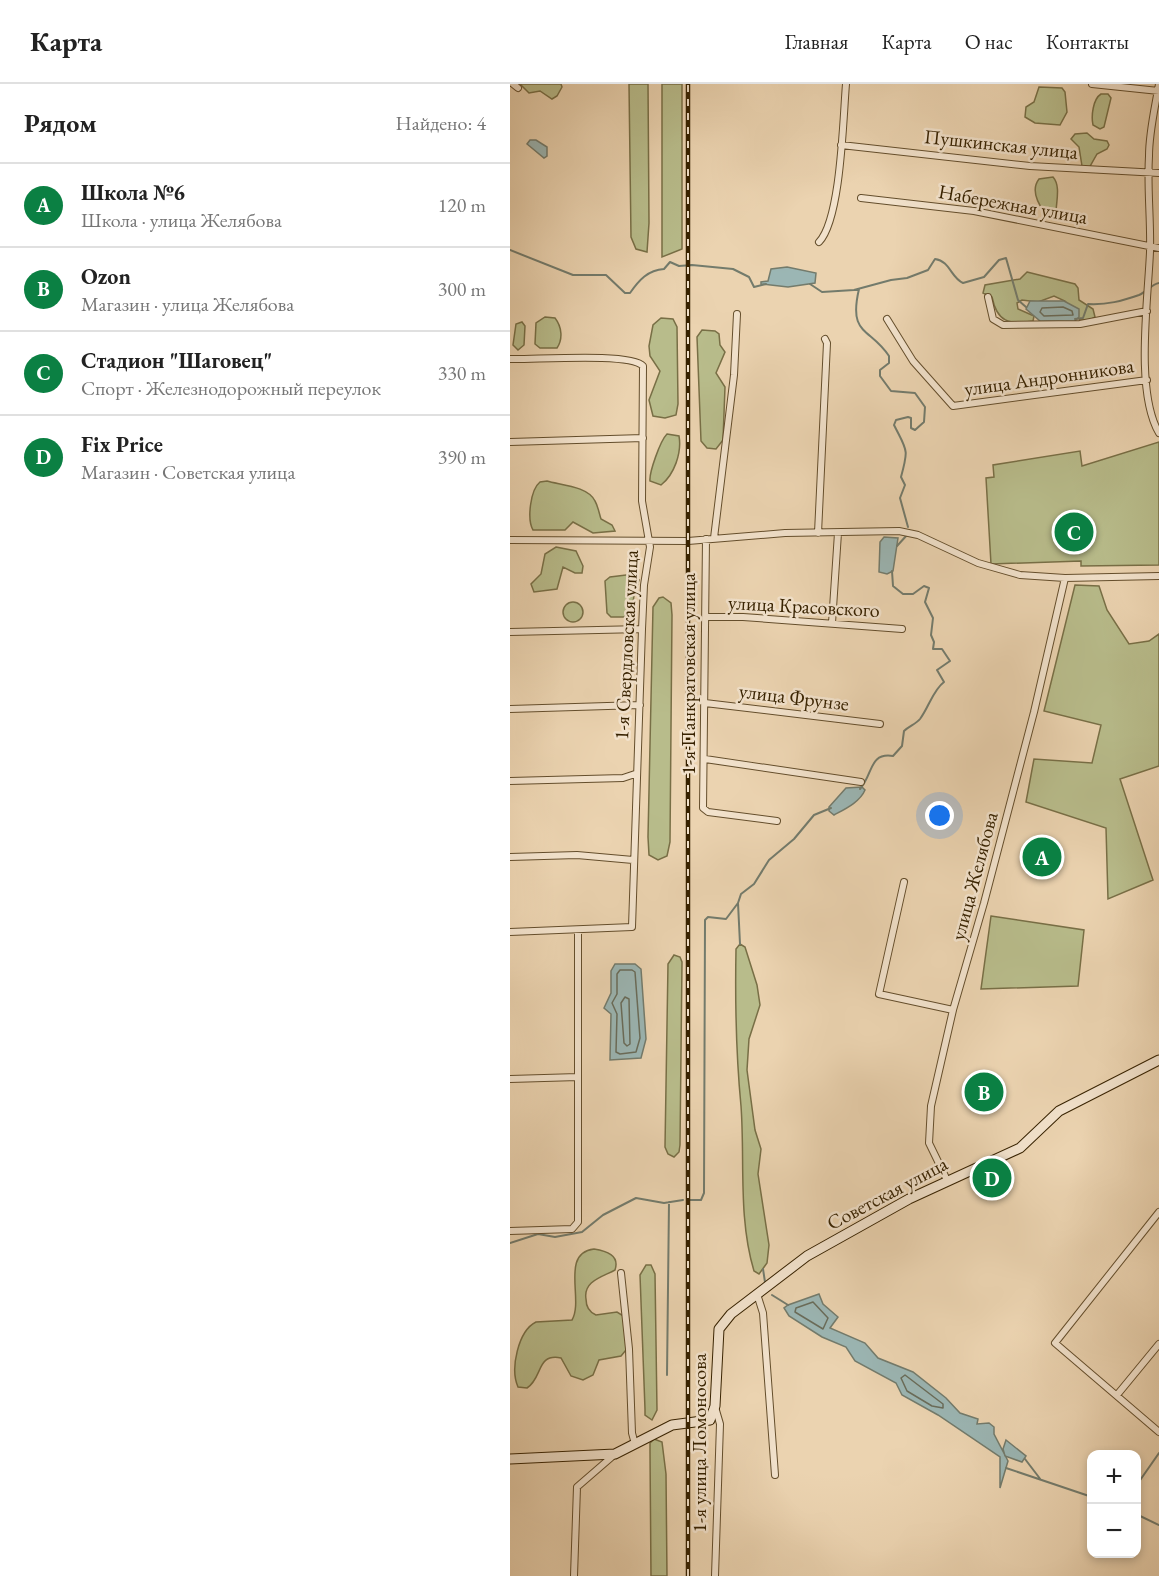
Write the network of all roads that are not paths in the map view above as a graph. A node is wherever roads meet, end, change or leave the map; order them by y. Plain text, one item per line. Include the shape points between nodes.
1 (846, 84) edge
2 (1092, 84) edge
3 (1158, 89) edge
4 (841, 145) junction
5 (1148, 172) junction
6 (1159, 173) edge
7 (861, 198) dead end
8 (819, 243) dead end
9 (1150, 247) junction
10 (1159, 248) edge
11 (988, 297) dead end
12 (1147, 311) junction
13 (736, 314) dead end
14 (887, 319) dead end
15 (825, 339) dead end
16 (510, 359) edge
17 (1147, 380) junction
18 (1159, 433) edge
19 (643, 438) junction
20 (510, 442) edge
21 (818, 532) junction
22 (838, 533) junction
23 (714, 538) junction
24 (706, 539) junction
25 (510, 540) edge
26 (648, 540) junction
27 (1159, 576) edge
28 (1065, 578) junction
29 (705, 617) junction
30 (832, 623) junction
31 (642, 629) junction
32 (902, 629) dead end
33 (510, 632) edge
34 (705, 703) junction
35 (640, 705) junction
36 (510, 709) edge
37 (880, 724) dead end
38 (705, 759) junction
39 (636, 774) junction
40 (510, 781) edge
41 (861, 782) dead end
42 (777, 821) dead end
43 (510, 857) edge
44 (633, 860) junction
45 (904, 882) dead end
46 (578, 931) junction
47 (510, 932) edge
48 (953, 1010) junction
49 (1159, 1060) edge
50 (578, 1077) junction
51 (510, 1079) edge
52 (947, 1180) junction
53 (1159, 1212) edge
54 (510, 1231) edge
55 (621, 1273) dead end
56 (757, 1294) junction
57 (731, 1314) joint
58 (1159, 1344) edge
59 (1117, 1395) junction
60 (715, 1406) junction
61 (1159, 1432) edge
62 (635, 1444) junction
63 (615, 1454) junction
64 (510, 1459) edge
65 (776, 1474) dead end
66 (574, 1576) edge
67 (715, 1576) edge

1 - 4 street
2 - 3 street
3 - 5 street
4 - 5 street, Пушкинская улица via 1030,166
4 - 8 street via 835,195
5 - 6 street, Пушкинская улица
5 - 9 street
7 - 9 street, Набережная улица via 974,210
9 - 10 street, Набережная улица
9 - 12 street
11 - 12 street via 993,319 1003,325 1080,324
12 - 17 street
13 - 23 street via 733,386
14 - 17 street, улица Андронникова via 932,383 956,406
15 - 21 street
16 - 19 street, 1-я Свердловская улица via 590,358 634,361 643,366
17 - 18 street via 1152,421
19 - 20 street
19 - 26 street, 1-я Свердловская улица via 642,501
21 - 22 street
21 - 23 street
22 - 28 street via 910,532 1001,571
22 - 30 street
23 - 24 street
24 - 26 street
24 - 29 street, 1-я Панкратовская улица
25 - 26 street
26 - 31 street, 1-я Свердловская улица
27 - 28 street
28 - 48 street, улица Желябова via 1030,729
29 - 30 street, улица Красовского
29 - 34 street, 1-я Панкратовская улица
30 - 32 street, улица Красовского
31 - 33 street
31 - 35 street, 1-я Свердловская улица
34 - 37 street, улица Фрунзе
34 - 38 street, 1-я Панкратовская улица
35 - 36 street
35 - 39 street, 1-я Свердловская улица
38 - 41 street
38 - 42 street, 1-я Панкратовская улица via 703,808 708,812
39 - 40 street via 623,778
39 - 44 street, 1-я Свердловская улица
43 - 44 street via 577,855
44 - 46 street, 1-я Свердловская улица via 632,927
45 - 48 street via 879,994
46 - 47 street
46 - 50 street
48 - 52 street, улица Желябова via 928,1133
49 - 52 street, Советская улица via 1059,1111 1020,1148
50 - 51 street
50 - 54 street via 576,1227
52 - 56 street, Советская улица via 807,1256
53 - 59 street via 1055,1343
55 - 62 street
56 - 57 street, Советская улица
56 - 65 street via 763,1313
57 - 60 street, 1-я улица Ломоносова via 719,1329 717,1339
58 - 59 street
59 - 61 street
60 - 62 street via 707,1421 661,1429
60 - 67 street, 1-я улица Ломоносова via 720,1424
62 - 63 street
63 - 64 street
63 - 66 street via 577,1487

